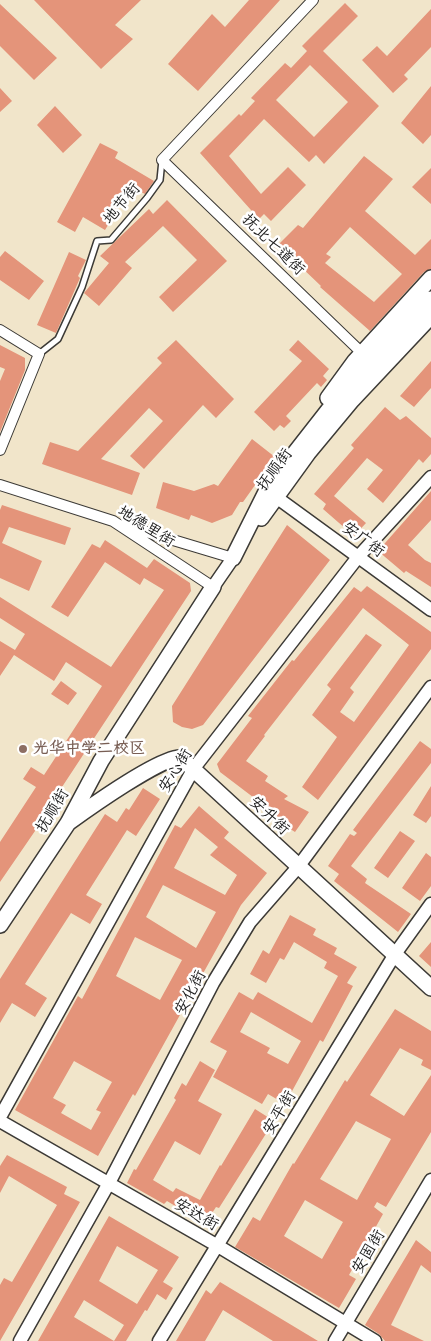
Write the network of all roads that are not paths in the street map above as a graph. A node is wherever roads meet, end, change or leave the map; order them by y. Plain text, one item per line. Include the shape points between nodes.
1 (313, 0) edge
2 (162, 160) junction
3 (431, 278) edge
4 (431, 299) edge
5 (431, 316) edge
6 (0, 330) edge
7 (362, 353) junction
8 (39, 354) junction
9 (0, 450) edge
10 (294, 453) junction
11 (431, 477) edge
12 (0, 485) edge
13 (276, 497) junction
14 (113, 522) junction
15 (233, 558) junction
16 (358, 558) junction
17 (213, 587) junction
18 (431, 610) edge
19 (431, 687) edge
20 (194, 768) junction
21 (68, 823) junction
22 (298, 867) junction
23 (431, 904) edge
24 (0, 925) edge
25 (395, 954) junction
26 (431, 988) edge
27 (0, 1117) edge
28 (0, 1121) edge
29 (431, 1180) edge
30 (109, 1183) junction
31 (218, 1246) junction
32 (346, 1323) junction
33 (20, 1341) edge
34 (159, 1341) edge
35 (335, 1341) edge
36 (375, 1341) edge

1 - 2 street
2 - 7 street, 抚北七道街
2 - 8 lane, 地节街 via 160,180 147,198 111,240 97,241 82,287 58,339
3 - 7 main road, 抚顺街
4 - 10 main road, 抚顺街 via 342,394
5 - 13 main road, 抚顺街 via 352,400
6 - 8 street
7 - 10 main road, 抚顺街 via 318,412
8 - 9 street, 地节街
10 - 15 main road, 抚顺街 via 269,486
11 - 16 street, 安心街
12 - 14 street, 地德里街
13 - 15 main road, 抚顺街
13 - 16 street, 安广街
14 - 15 street
14 - 17 street, 地德里街
15 - 17 street
16 - 18 street, 安广街
16 - 20 street, 安心街
17 - 21 main road, 抚顺街 via 101,761
19 - 22 street, 安化街
20 - 21 main road, 安升街 via 182,758 172,758 105,796
20 - 22 main road, 安升街
20 - 27 street, 安心街
21 - 24 main road, 抚顺街
22 - 25 main road, 安升街
22 - 30 street, 安化街 via 250,922
23 - 25 street, 安平街
25 - 26 main road, 安升街
25 - 31 street, 安平街
28 - 30 street, 安达街
29 - 32 street, 安固街
30 - 31 street, 安达街
30 - 33 street, 安化街
31 - 32 street, 安达街
31 - 34 street, 安平街
32 - 35 street, 安固街
32 - 36 street, 安达街

